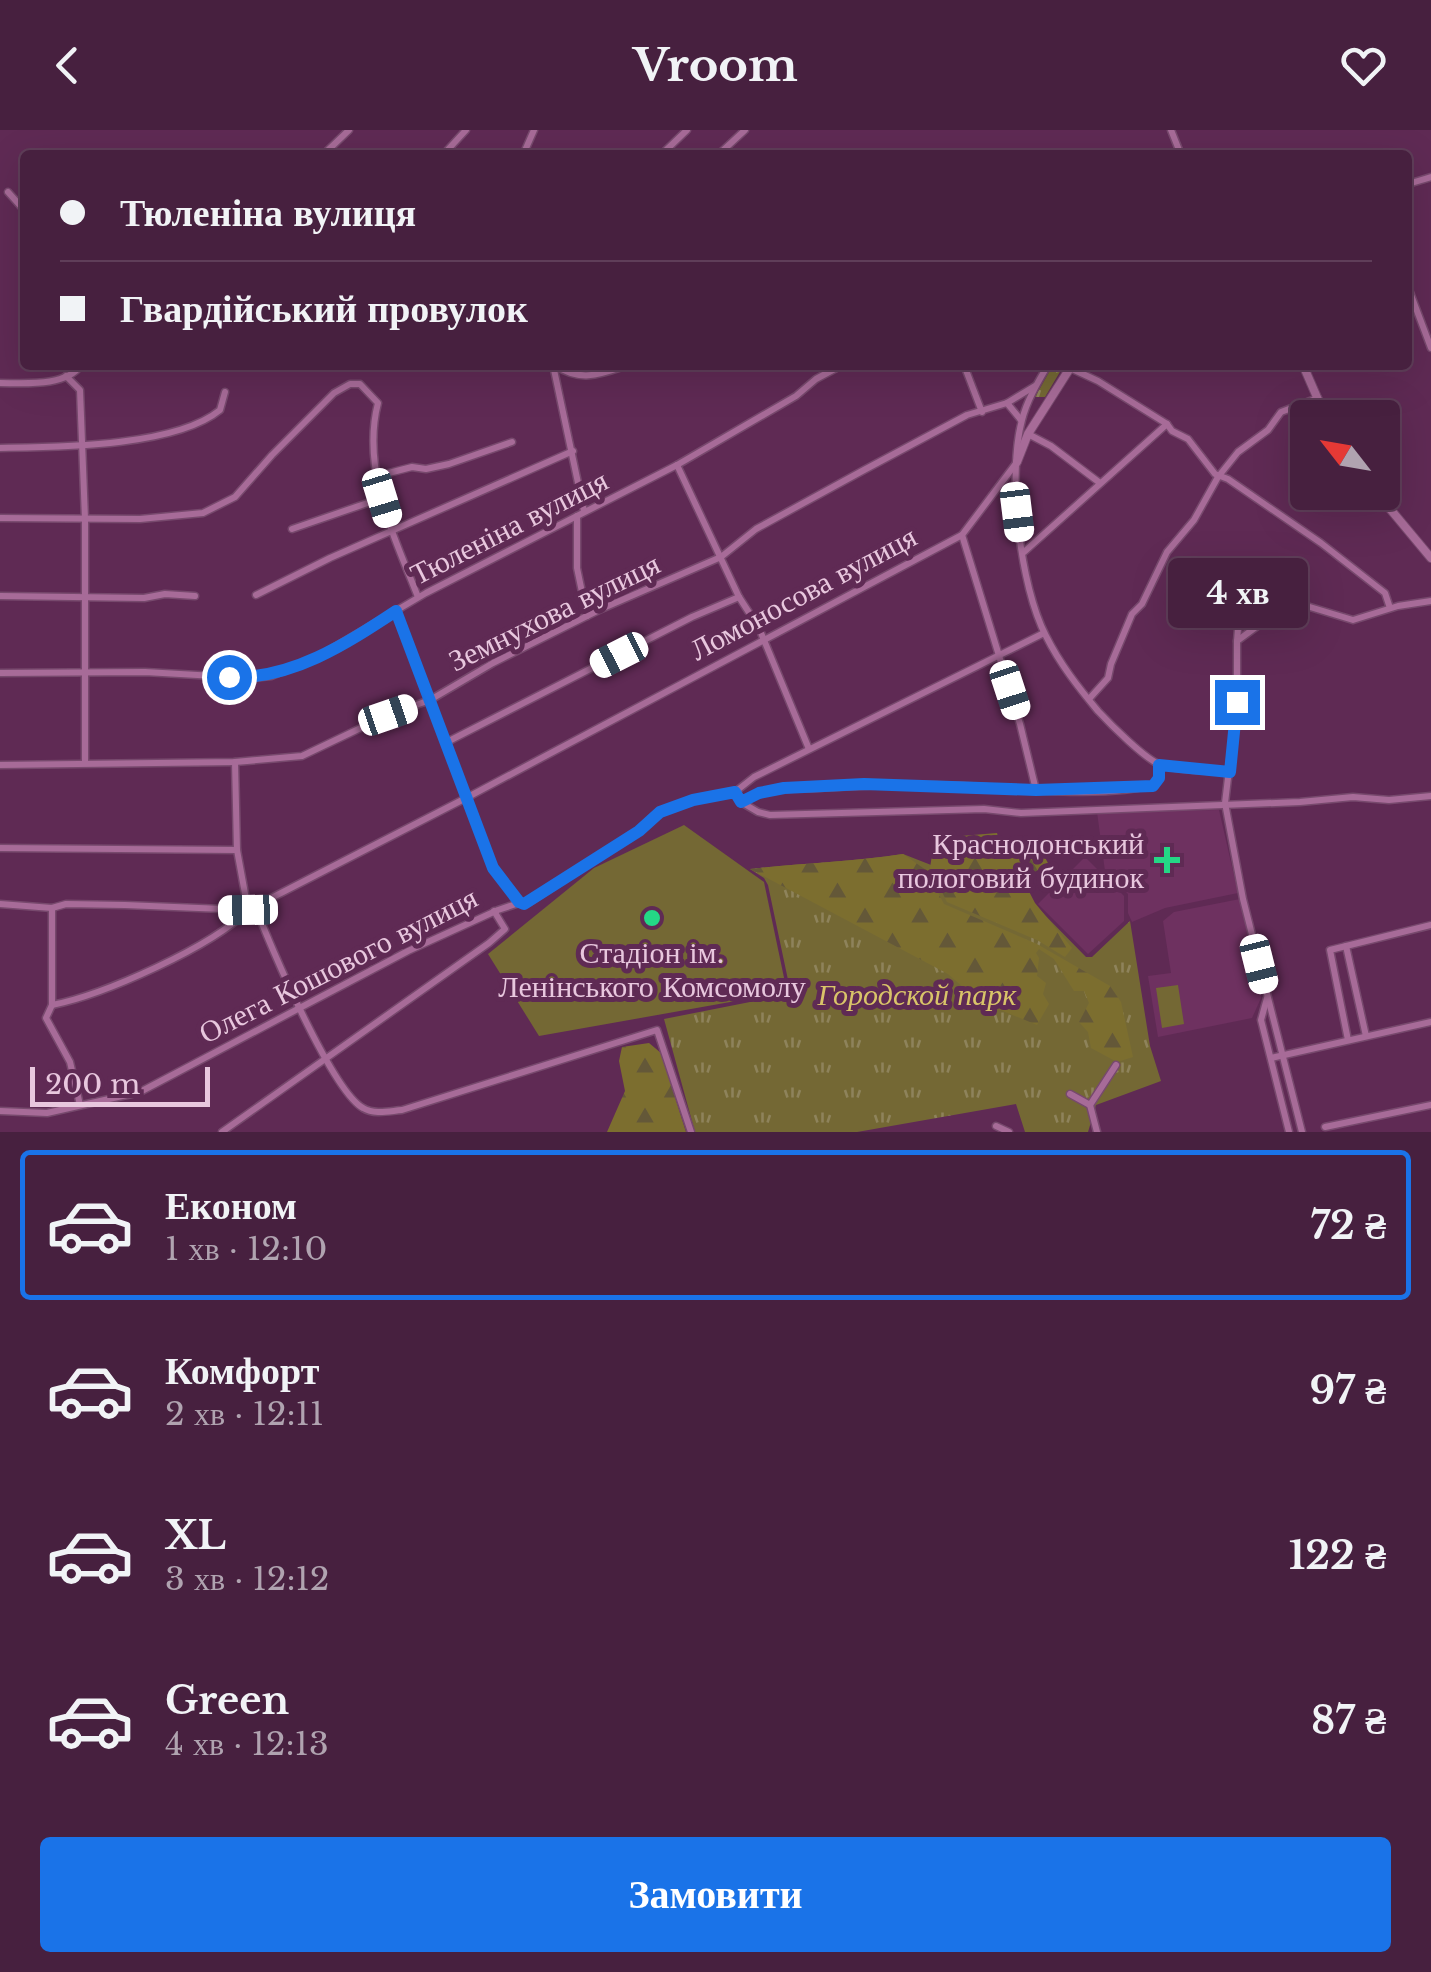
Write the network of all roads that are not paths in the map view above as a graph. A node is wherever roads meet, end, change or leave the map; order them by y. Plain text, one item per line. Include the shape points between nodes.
1 (350, 130) edge
2 (466, 130) edge
3 (687, 130) edge
4 (745, 130) edge
5 (328, 150) edge
6 (448, 150) edge
7 (667, 150) edge
8 (723, 150) edge
9 (8, 192) dead end
10 (20, 205) edge
11 (1412, 298) edge
12 (1431, 348) edge
13 (77, 370) edge
14 (555, 370) edge
15 (562, 370) edge
16 (616, 370) edge
17 (832, 370) edge
18 (966, 370) edge
19 (1045, 370) edge
20 (1069, 370) edge
21 (1079, 370) edge
22 (1305, 370) edge
23 (66, 376) junction
24 (0, 384) edge
25 (1035, 386) junction
26 (225, 392) dead end
27 (1318, 398) joint
28 (1030, 399) junction
29 (1007, 403) junction
30 (1047, 405) junction
31 (982, 412) junction
32 (1021, 420) junction
33 (1167, 424) junction
34 (1028, 434) junction
35 (512, 442) dead end
36 (0, 448) edge
37 (84, 448) junction
38 (573, 451) junction
39 (1017, 462) junction
40 (677, 465) junction
41 (377, 476) junction
42 (1220, 476) junction
43 (1100, 482) junction
44 (382, 498) junction
45 (1391, 510) edge
46 (581, 513) junction
47 (0, 518) edge
48 (85, 519) junction
49 (292, 529) dead end
50 (392, 531) junction
51 (962, 535) junction
52 (1023, 553) junction
53 (721, 557) junction
54 (1431, 558) edge
55 (1242, 579) dead end
56 (256, 595) dead end
57 (0, 596) edge
58 (83, 596) junction
59 (195, 596) dead end
60 (418, 597) junction
61 (740, 597) junction
62 (1431, 601) edge
63 (1390, 608) junction
64 (396, 611) junction
65 (588, 616) junction
66 (1044, 634) junction
67 (763, 639) junction
68 (1237, 641) junction
69 (999, 657) junction
70 (84, 672) junction
71 (0, 673) edge
72 (1089, 699) junction
73 (430, 700) junction
74 (446, 742) junction
75 (809, 749) junction
76 (85, 762) junction
77 (235, 762) junction
78 (0, 765) edge
79 (1159, 765) junction
80 (1230, 772) junction
81 (1036, 790) junction
82 (735, 792) junction
83 (1431, 796) edge
84 (468, 797) junction
85 (741, 802) junction
86 (1225, 803) junction
87 (0, 848) edge
88 (238, 850) junction
89 (519, 902) junction
90 (0, 904) edge
91 (52, 908) junction
92 (252, 909) junction
93 (494, 912) junction
94 (1431, 925) edge
95 (1346, 946) junction
96 (1267, 996) junction
97 (52, 1005) junction
98 (301, 1008) junction
99 (1431, 1022) edge
100 (1366, 1036) junction
101 (1348, 1040) junction
102 (1281, 1055) junction
103 (1271, 1058) junction
104 (326, 1059) junction
105 (1116, 1065) dead end
106 (1070, 1094) dead end
107 (80, 1105) junction
108 (1431, 1105) edge
109 (1090, 1106) junction
110 (0, 1111) edge
111 (996, 1126) dead end
112 (1326, 1127) dead end
113 (222, 1132) edge
114 (691, 1132) edge
115 (1009, 1132) edge
116 (1098, 1132) edge
117 (1289, 1132) edge
118 (1302, 1132) edge

1 - 5 street
2 - 6 street
3 - 7 street
4 - 8 street
9 - 10 street
11 - 12 street
13 - 23 street
14 - 38 street
15 - 16 street via 588,376
17 - 40 street, Тюленіна вулиця
18 - 31 street
19 - 25 street
20 - 30 street
21 - 33 street
22 - 27 street
23 - 24 street
23 - 37 street via 80,390
25 - 28 street
25 - 29 street, Земнухова вулиця
26 - 37 street via 220,410 181,430
27 - 42 street via 1282,412
28 - 30 street
28 - 32 street
29 - 31 street, Земнухова вулиця
29 - 32 street
30 - 34 street
31 - 53 street, Земнухова вулиця via 772,520
32 - 39 street
33 - 42 street
33 - 43 street
34 - 39 street
34 - 43 street
35 - 41 street via 450,464
36 - 37 street
37 - 48 street
38 - 46 street
38 - 50 street
39 - 51 street, Ломоносова вулиця
39 - 52 street
40 - 46 street, Тюленіна вулиця
40 - 53 street
41 - 44 street
41 - 48 street via 371,432 378,403 360,384 350,384 235,497 203,513
42 - 63 street via 1356,570 1385,593
42 - 72 street via 1168,552 1132,614 1108,678
43 - 52 street
44 - 49 street
44 - 50 street
45 - 54 street
46 - 60 street, Тюленіна вулиця
46 - 65 street via 576,568
47 - 48 street
48 - 58 street
50 - 56 street
50 - 60 street
51 - 67 street, Ломоносова вулиця
51 - 69 street
52 - 66 street
53 - 61 street
53 - 65 street, Земнухова вулиця
55 - 68 street
57 - 58 street
58 - 59 street
58 - 70 street
60 - 64 street, Тюленіна вулиця
61 - 67 street
61 - 74 street
62 - 63 street
63 - 68 street via 1353,620 1290,606
64 - 70 street, Тюленіна вулиця via 271,676
64 - 73 street
65 - 73 street, Земнухова вулиця
66 - 69 street, Олега Кошового вулиця
66 - 72 street
67 - 75 street
67 - 84 street, Ломоносова вулиця
68 - 80 street
69 - 75 street, Олега Кошового вулиця
69 - 81 street
70 - 71 street, Тюленіна вулиця
70 - 76 street
72 - 79 street
73 - 74 street
73 - 77 street, Земнухова вулиця via 302,756
74 - 84 street
75 - 82 street, Олега Кошового вулиця
76 - 77 street, Земнухова вулиця
76 - 78 street, Земнухова вулиця
77 - 88 street
79 - 80 street
79 - 81 street via 1153,786
80 - 86 street
81 - 85 street via 864,784 784,788
82 - 85 street
82 - 89 street, Олега Кошового вулиця via 660,812 528,903
83 - 86 street
84 - 89 street via 493,868
84 - 92 street, Ломоносова вулиця
85 - 86 street via 770,815
86 - 96 street
87 - 88 street
88 - 92 street
89 - 93 street, Олега Кошового вулиця
90 - 91 street
91 - 92 street
91 - 97 street
92 - 97 street, Ломоносова вулиця via 137,975 87,998
92 - 98 street
93 - 98 street, Олега Кошового вулиця
93 - 104 street via 505,929
94 - 95 street
95 - 100 street
95 - 101 street via 1330,950
96 - 102 street
96 - 103 street via 1262,1020
97 - 107 street via 46,1018 70,1062
98 - 104 street
98 - 107 street, Олега Кошового вулиця via 140,1092
99 - 100 street
100 - 101 street
101 - 102 street
102 - 103 street
102 - 118 street
103 - 117 street
104 - 113 street
104 - 114 street via 351,1097 380,1112 657,1030
105 - 109 street
106 - 109 street
107 - 110 street, Олега Кошового вулиця via 47,1113
108 - 112 street
109 - 116 street
111 - 115 street

